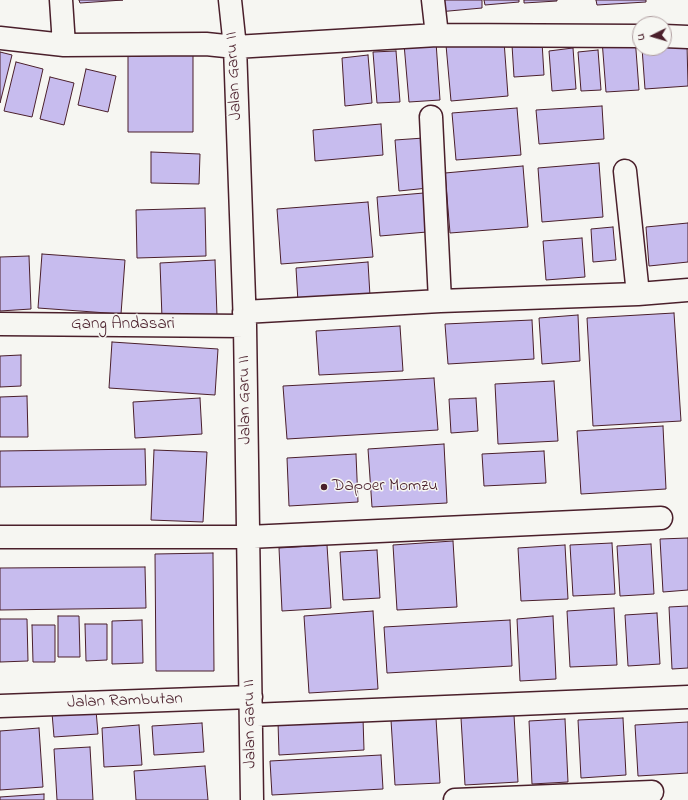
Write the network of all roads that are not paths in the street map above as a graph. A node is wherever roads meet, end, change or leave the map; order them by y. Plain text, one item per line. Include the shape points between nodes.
1 (60, 0) edge
2 (230, 0) edge
3 (433, 0) edge
4 (437, 35) junction
5 (632, 36) edge
6 (672, 36) edge
7 (688, 37) edge
8 (0, 38) edge
9 (64, 45) junction
10 (235, 47) junction
11 (431, 117) dead end
12 (624, 171) dead end
13 (688, 290) edge
14 (638, 294) junction
15 (440, 301) junction
16 (245, 319) junction
17 (0, 324) edge
18 (661, 518) dead end
19 (248, 536) junction
20 (0, 537) edge
21 (688, 696) edge
22 (0, 706) edge
23 (251, 706) junction
24 (652, 792) dead end
25 (252, 800) edge
26 (454, 800) edge

1 - 9 street
2 - 10 street, Jalan Garu II
3 - 4 street
4 - 5 street
4 - 10 street
6 - 7 street
8 - 9 street
9 - 10 street via 206,44
10 - 16 street, Jalan Garu II
11 - 15 street
12 - 14 street
13 - 14 street, Gang Andasari
14 - 15 street, Gang Andasari
15 - 16 street, Gang Andasari
16 - 17 street, Gang Andasari
16 - 19 street, Jalan Garu II
18 - 19 street
19 - 20 street
19 - 23 street, Jalan Garu II
21 - 23 street, Jalan Rambutan
22 - 23 street, Jalan Rambutan
23 - 25 street, Jalan Garu II
24 - 26 street

